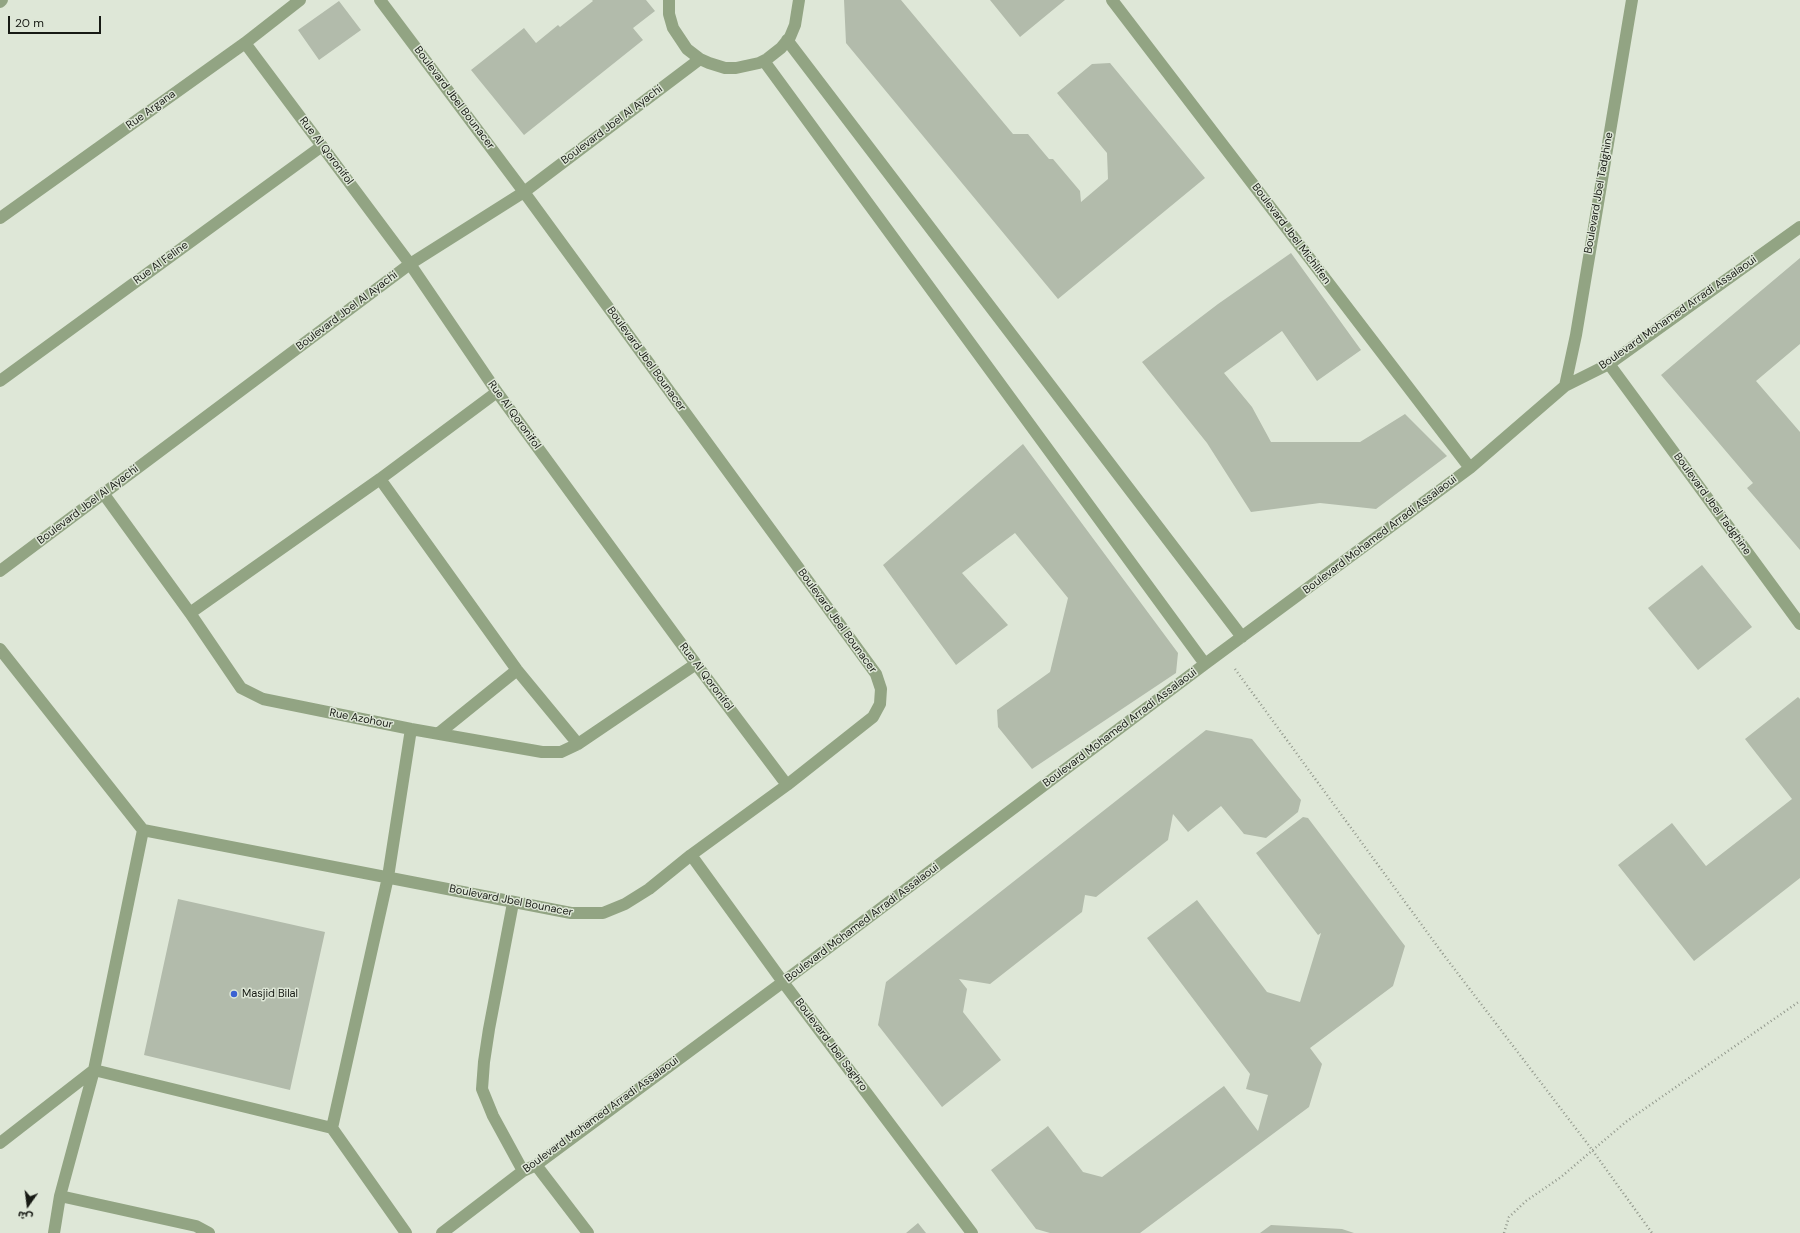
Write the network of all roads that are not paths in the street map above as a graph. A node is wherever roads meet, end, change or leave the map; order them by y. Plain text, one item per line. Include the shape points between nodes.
1 (2, 0) edge
2 (300, 0) edge
3 (380, 0) edge
4 (669, 0) edge
5 (799, 0) edge
6 (1112, 0) edge
7 (1632, 0) edge
8 (0, 2) edge
9 (787, 40) junction
10 (245, 43) junction
11 (700, 59) junction
12 (764, 61) junction
13 (322, 146) junction
14 (524, 192) junction
15 (0, 218) edge
16 (1800, 226) edge
17 (410, 264) junction
18 (1609, 364) junction
19 (0, 381) edge
20 (1565, 386) junction
21 (497, 392) junction
22 (1470, 468) junction
23 (380, 479) junction
24 (103, 493) junction
25 (0, 571) edge
26 (190, 614) junction
27 (1800, 624) edge
28 (1242, 637) junction
29 (0, 649) edge
30 (696, 664) junction
31 (1205, 664) junction
32 (517, 670) junction
33 (412, 729) junction
34 (438, 733) junction
35 (578, 744) junction
36 (787, 785) junction
37 (143, 830) junction
38 (691, 856) junction
39 (388, 877) junction
40 (513, 903) junction
41 (783, 982) junction
42 (94, 1070) junction
43 (332, 1128) junction
44 (0, 1143) edge
45 (536, 1164) junction
46 (523, 1171) junction
47 (60, 1196) junction
48 (54, 1233) edge
49 (209, 1233) edge
50 (406, 1233) edge
51 (442, 1233) edge
52 (588, 1233) edge
53 (972, 1233) edge

1 - 8 street
2 - 10 street, Rue Argana
3 - 14 street, Boulevard Jbel Bounacer
4 - 11 street via 670,18 677,36
5 - 9 street via 797,21
6 - 22 street, Boulevard Jbel Michlifen
7 - 20 street, Boulevard Jbel Tadghine via 1576,335
9 - 12 street
9 - 28 street
10 - 13 street, Rue Al Qoronifol
10 - 15 street, Rue Argana
11 - 12 street via 714,65 736,68
11 - 14 street, Boulevard Jbel Al Ayachi
12 - 31 street
13 - 17 street, Rue Al Qoronifol
13 - 19 street, Rue Al Feline
14 - 17 street, Boulevard Jbel Al Ayachi
14 - 36 street, Boulevard Jbel Bounacer via 876,674 881,689 880,704 873,717
16 - 18 street, Boulevard Mohamed Arradi Assalaoui
17 - 21 street, Rue Al Qoronifol
17 - 24 street, Boulevard Jbel Al Ayachi
18 - 20 street, Boulevard Mohamed Arradi Assalaoui
18 - 27 street, Boulevard Jbel Tadghine
20 - 22 street, Boulevard Mohamed Arradi Assalaoui
21 - 23 street
21 - 30 street, Rue Al Qoronifol
22 - 28 street, Boulevard Mohamed Arradi Assalaoui
23 - 26 street
23 - 32 street
24 - 25 street, Boulevard Jbel Al Ayachi
24 - 26 street, Rue Azohour
26 - 33 street, Rue Azohour via 241,688 263,699
28 - 31 street, Boulevard Mohamed Arradi Assalaoui
29 - 37 street
30 - 35 street, Rue Azohour
30 - 36 street, Rue Al Qoronifol
31 - 41 street, Boulevard Mohamed Arradi Assalaoui
32 - 34 street
32 - 35 street
33 - 34 street, Rue Azohour
33 - 39 street
34 - 35 street, Rue Azohour via 542,752 561,752
36 - 38 street, Boulevard Jbel Bounacer
37 - 39 street, Boulevard Jbel Bounacer
37 - 42 street
38 - 40 street, Boulevard Jbel Bounacer via 648,889 604,914 571,913
38 - 41 street, Boulevard Jbel Saghro
39 - 40 street, Boulevard Jbel Bounacer
39 - 43 street
40 - 46 street via 489,1029 482,1089 493,1116
41 - 45 street, Boulevard Mohamed Arradi Assalaoui
41 - 53 street, Boulevard Jbel Saghro
42 - 43 street
42 - 44 street
42 - 47 street
43 - 50 street
45 - 46 street, Boulevard Mohamed Arradi Assalaoui
45 - 52 street
46 - 51 street, Boulevard Mohamed Arradi Assalaoui
47 - 48 street
47 - 49 street via 196,1226

